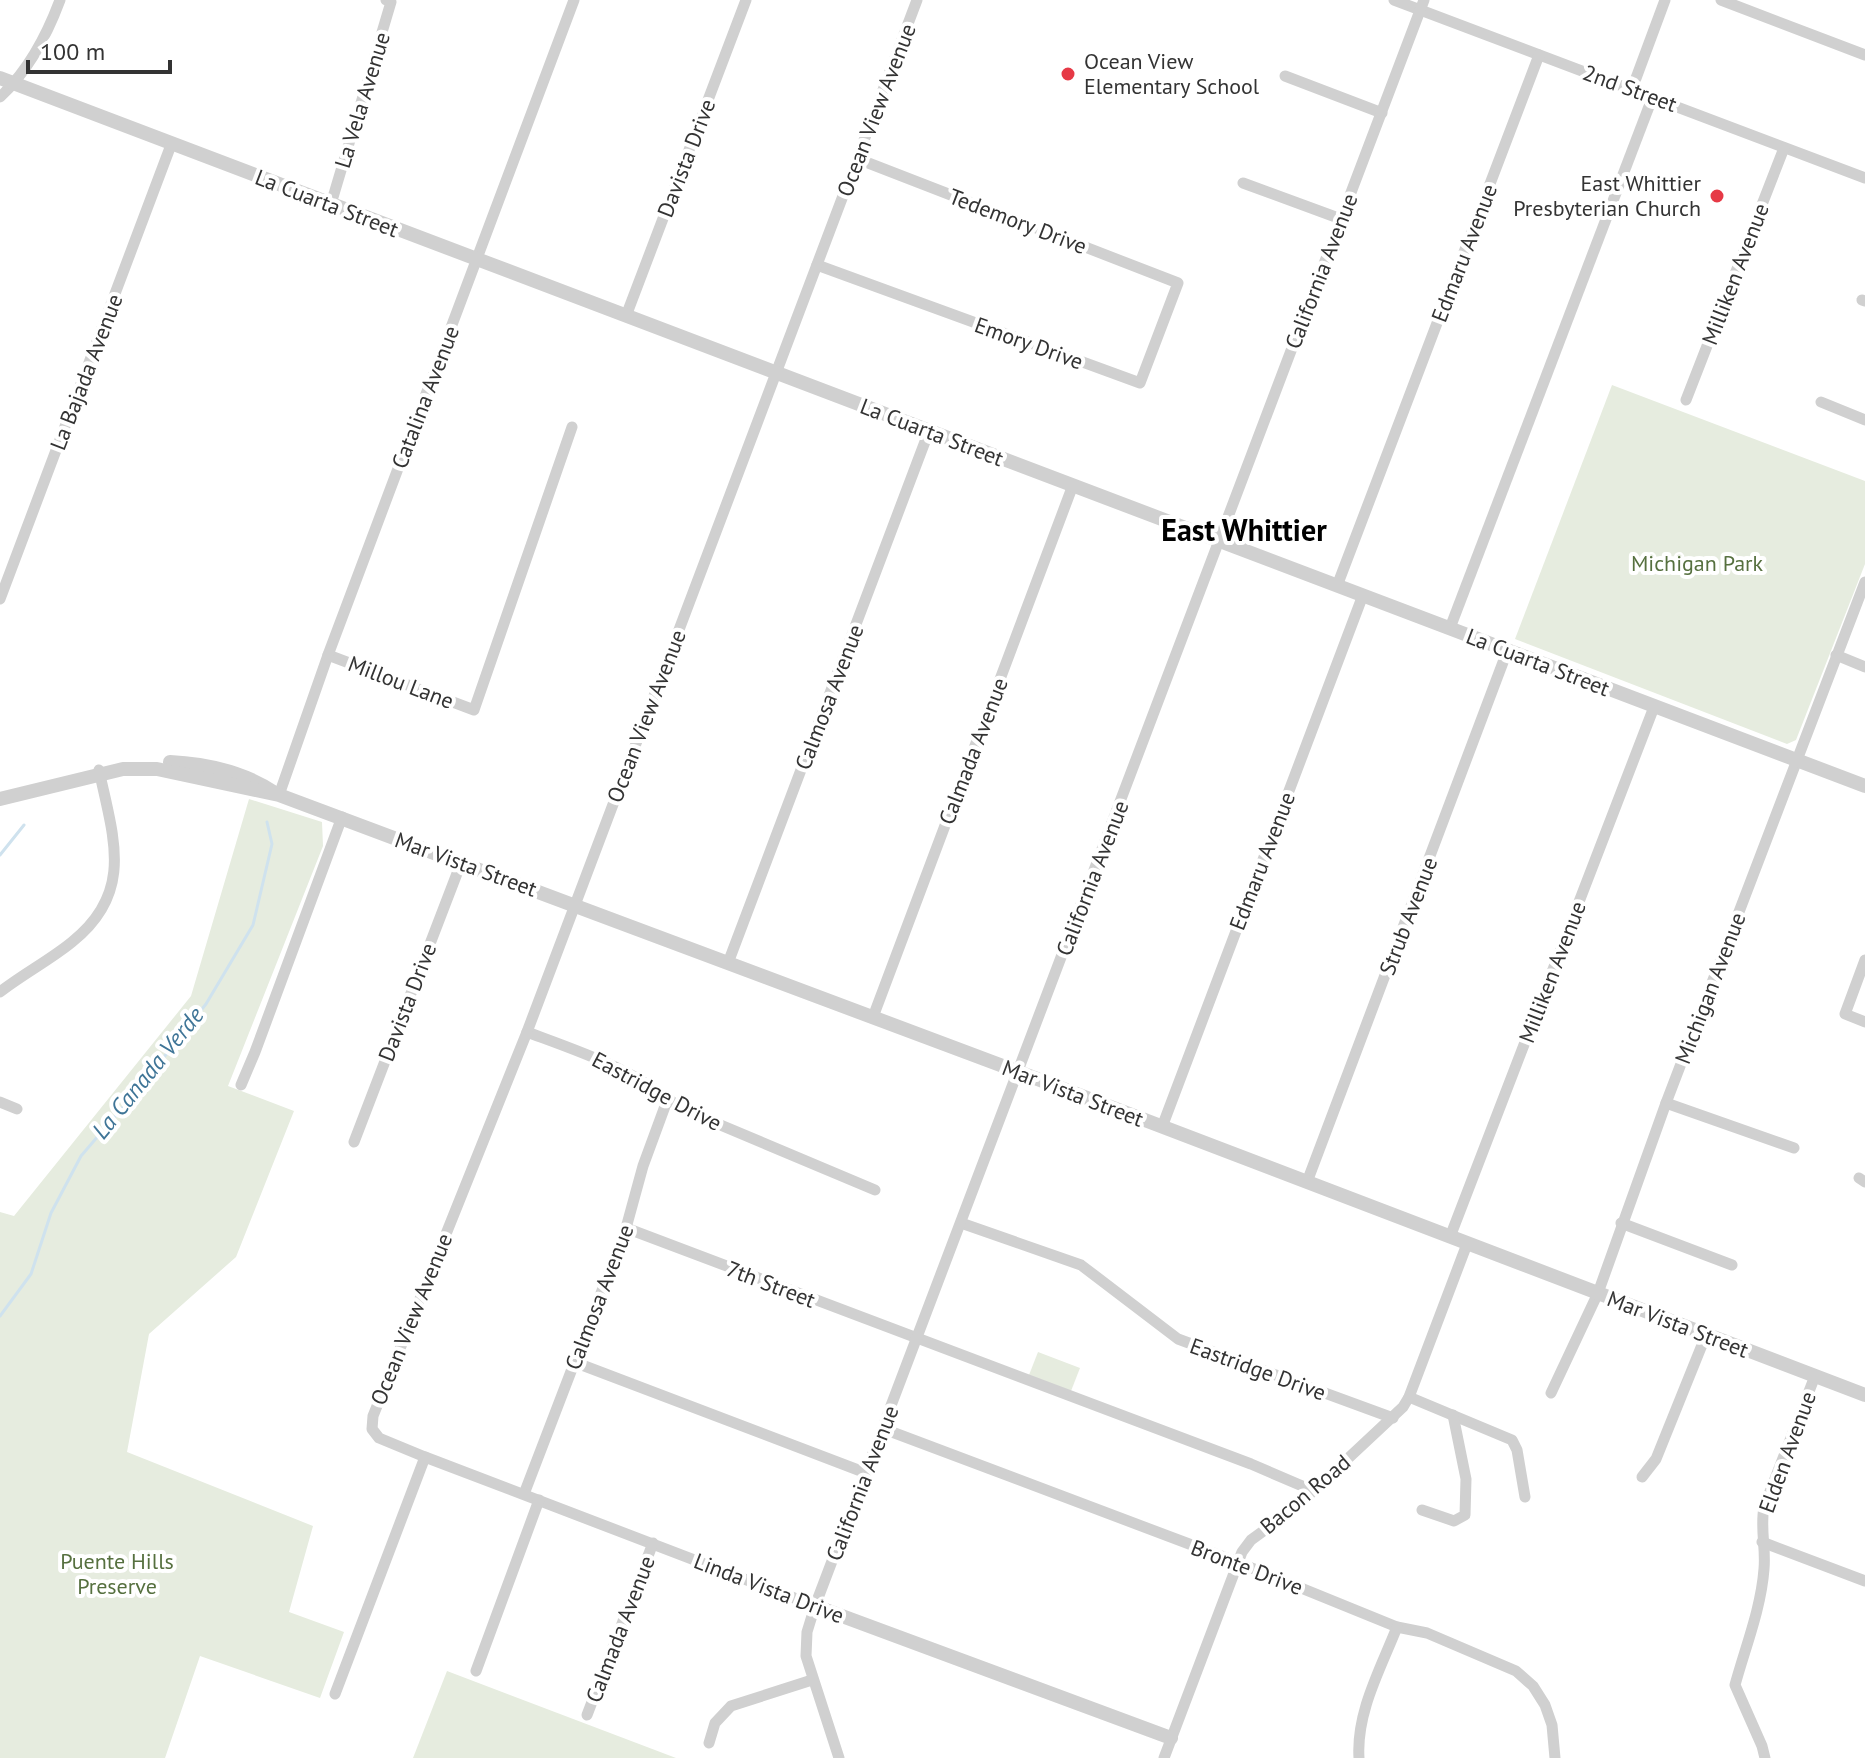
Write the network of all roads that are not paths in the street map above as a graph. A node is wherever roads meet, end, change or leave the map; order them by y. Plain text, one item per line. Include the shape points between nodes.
1 (60, 0) edge
2 (386, 0) edge
3 (574, 0) edge
4 (746, 0) edge
5 (917, 0) edge
6 (1394, 0) edge
7 (1665, 0) edge
8 (1721, 0) edge
9 (1422, 5) edge
10 (1539, 55) junction
11 (1865, 55) edge
12 (1285, 76) dead end
13 (7, 81) edge
14 (1632, 89) junction
15 (1653, 96) junction
16 (0, 97) edge
17 (1382, 113) junction
18 (171, 145) junction
19 (1784, 148) junction
20 (858, 159) junction
21 (1865, 178) edge
22 (1243, 183) dead end
23 (331, 204) junction
24 (1341, 219) junction
25 (476, 260) junction
26 (817, 265) junction
27 (1178, 283) joint
28 (626, 316) junction
29 (777, 375) junction
30 (1686, 400) dead end
31 (1821, 402) dead end
32 (1865, 420) edge
33 (572, 427) dead end
34 (929, 431) junction
35 (1073, 485) junction
36 (1219, 540) junction
37 (1865, 582) edge
38 (1337, 586) junction
39 (1363, 595) junction
40 (0, 599) edge
41 (1450, 628) junction
42 (1508, 649) junction
43 (328, 655) junction
44 (1836, 655) junction
45 (1865, 667) edge
46 (1654, 707) junction
47 (1797, 759) junction
48 (99, 772) junction
49 (1865, 786) edge
50 (0, 790) edge
51 (279, 795) junction
52 (0, 799) edge
53 (342, 817) junction
54 (461, 863) junction
55 (574, 904) junction
56 (1865, 960) edge
57 (728, 963) junction
58 (0, 992) edge
59 (873, 1017) junction
60 (1865, 1022) edge
61 (527, 1032) junction
62 (1019, 1072) junction
63 (241, 1085) dead end
64 (668, 1098) junction
65 (0, 1102) edge
66 (1666, 1103) junction
67 (17, 1109) dead end
68 (1162, 1127) junction
69 (354, 1142) dead end
70 (1794, 1148) dead end
71 (1307, 1182) junction
72 (875, 1190) dead end
73 (961, 1223) junction
74 (1621, 1223) junction
75 (626, 1228) junction
76 (1450, 1237) junction
77 (1467, 1244) junction
78 (1732, 1265) dead end
79 (1598, 1293) junction
80 (1706, 1335) junction
81 (917, 1340) junction
82 (574, 1362) junction
83 (1815, 1376) junction
84 (1551, 1393) dead end
85 (1865, 1395) edge
86 (1409, 1397) junction
87 (1453, 1415) junction
88 (1393, 1418) junction
89 (372, 1429) joint
90 (884, 1429) junction
91 (425, 1457) junction
92 (866, 1473) junction
93 (1642, 1477) dead end
94 (1314, 1491) junction
95 (524, 1494) junction
96 (1525, 1497) dead end
97 (539, 1500) junction
98 (1422, 1510) dead end
99 (1762, 1542) junction
100 (653, 1543) junction
101 (1237, 1562) junction
102 (1865, 1581) edge
103 (815, 1606) junction
104 (1397, 1627) junction
105 (476, 1671) dead end
106 (812, 1680) junction
107 (335, 1694) dead end
108 (587, 1715) dead end
109 (1171, 1738) junction
110 (709, 1743) dead end
111 (839, 1758) edge
112 (1164, 1758) edge
113 (1359, 1758) edge
114 (1555, 1758) edge
115 (1765, 1758) edge

1 - 13 street via 50,29
2 - 23 street, La Vela Avenue via 391,2
3 - 25 street, Catalina Avenue
4 - 28 street, Davista Drive
5 - 20 street, Ocean View Avenue
6 - 9 street, 2nd Street
7 - 14 street
8 - 11 street
9 - 10 street, 2nd Street
9 - 17 street, California Avenue
10 - 14 street, 2nd Street
10 - 38 street, Edmaru Avenue
12 - 17 street
13 - 16 street
13 - 18 street, La Cuarta Street
14 - 15 street, 2nd Street
15 - 19 street, 2nd Street
15 - 41 street
17 - 24 street, California Avenue
18 - 23 street, La Cuarta Street
18 - 40 street, La Bajada Avenue
19 - 21 street, 2nd Street
19 - 30 street, Milliken Avenue
20 - 26 street, Ocean View Avenue
20 - 27 street, Tedemory Drive
22 - 24 street
23 - 25 street, La Cuarta Street
24 - 36 street, California Avenue
25 - 28 street, La Cuarta Street
25 - 43 street, Catalina Avenue
26 - 27 street, Emory Drive via 1140,383
26 - 29 street, Ocean View Avenue
28 - 29 street, La Cuarta Street
29 - 34 street, La Cuarta Street
29 - 55 street, Ocean View Avenue
31 - 32 street
33 - 43 street, Millou Lane via 474,710
34 - 35 street, La Cuarta Street
34 - 57 street, Calmosa Avenue
35 - 36 street, La Cuarta Street
35 - 59 street, Calmada Avenue
36 - 38 street, La Cuarta Street
36 - 62 street, California Avenue
37 - 44 street, Michigan Avenue
38 - 39 street, La Cuarta Street
39 - 41 street, La Cuarta Street
39 - 68 street, Edmaru Avenue
41 - 42 street, La Cuarta Street
42 - 46 street, La Cuarta Street
42 - 71 street, Strub Avenue
43 - 51 street, Catalina Avenue
44 - 45 street
44 - 47 street, Michigan Avenue
46 - 47 street, La Cuarta Street
46 - 76 street, Milliken Avenue
47 - 49 street, La Cuarta Street
47 - 66 street, Michigan Avenue
48 - 50 street, Mar Vista Street
48 - 51 street, Mar Vista Street via 152,762 205,766 254,779
48 - 52 street, Mar Vista Street
48 - 58 street via 115,847 115,876 106,901 73,942
51 - 53 street, Mar Vista Street
53 - 54 street, Mar Vista Street
53 - 63 street
54 - 55 street, Mar Vista Street
54 - 69 street, Davista Drive
55 - 57 street, Mar Vista Street
55 - 61 street, Ocean View Avenue
56 - 60 street via 1845,1014
57 - 59 street, Mar Vista Street
59 - 62 street, Mar Vista Street
61 - 64 street, Eastridge Drive via 614,1064
61 - 89 street, Ocean View Avenue
62 - 68 street, Mar Vista Street
62 - 73 street, California Avenue
64 - 72 street, Eastridge Drive via 680,1108
64 - 75 street, Calmosa Avenue
65 - 67 street
66 - 70 street
66 - 74 street, Michigan Avenue
68 - 71 street, Mar Vista Street
71 - 76 street, Mar Vista Street
73 - 81 street, California Avenue
73 - 88 street, Eastridge Drive via 1081,1265 1178,1339
74 - 78 street
74 - 79 street, Michigan Avenue
75 - 81 street, 7th Street
75 - 82 street, Calmosa Avenue
76 - 77 street, Mar Vista Street
77 - 79 street, Mar Vista Street
77 - 86 street, Bacon Road
79 - 80 street, Mar Vista Street
79 - 84 street, Michigan Avenue
80 - 83 street, Mar Vista Street
80 - 93 street via 1656,1459
81 - 90 street, California Avenue
81 - 94 street, 7th Street
82 - 92 street
82 - 95 street, Calmosa Avenue
83 - 85 street, Mar Vista Street
83 - 99 street, Elden Avenue via 1764,1507
86 - 87 street
86 - 88 street, Bacon Road
87 - 96 street via 1512,1440
87 - 98 street via 1466,1479 1465,1515 1454,1521
88 - 94 street, Bacon Road
89 - 91 street, Linda Vista Drive via 379,1438
90 - 92 street, California Avenue
90 - 101 street, Bronte Drive
91 - 95 street, Linda Vista Drive
91 - 107 street
92 - 103 street, California Avenue
94 - 101 street, Bacon Road via 1251,1540
95 - 97 street, Linda Vista Drive
97 - 100 street, Linda Vista Drive
97 - 105 street
99 - 102 street
99 - 115 street, Elden Avenue via 1761,1595 1735,1685
100 - 103 street, Linda Vista Drive
100 - 108 street, Calmada Avenue
101 - 104 street, Bronte Drive
101 - 109 street, Bacon Road
103 - 106 street, California Avenue via 805,1644
103 - 109 street, Linda Vista Drive
104 - 113 street via 1364,1713
104 - 114 street, Bronte Drive via 1427,1633 1516,1671 1545,1705
106 - 110 street via 731,1706 715,1723
106 - 111 street, California Avenue
109 - 112 street, Bacon Road

